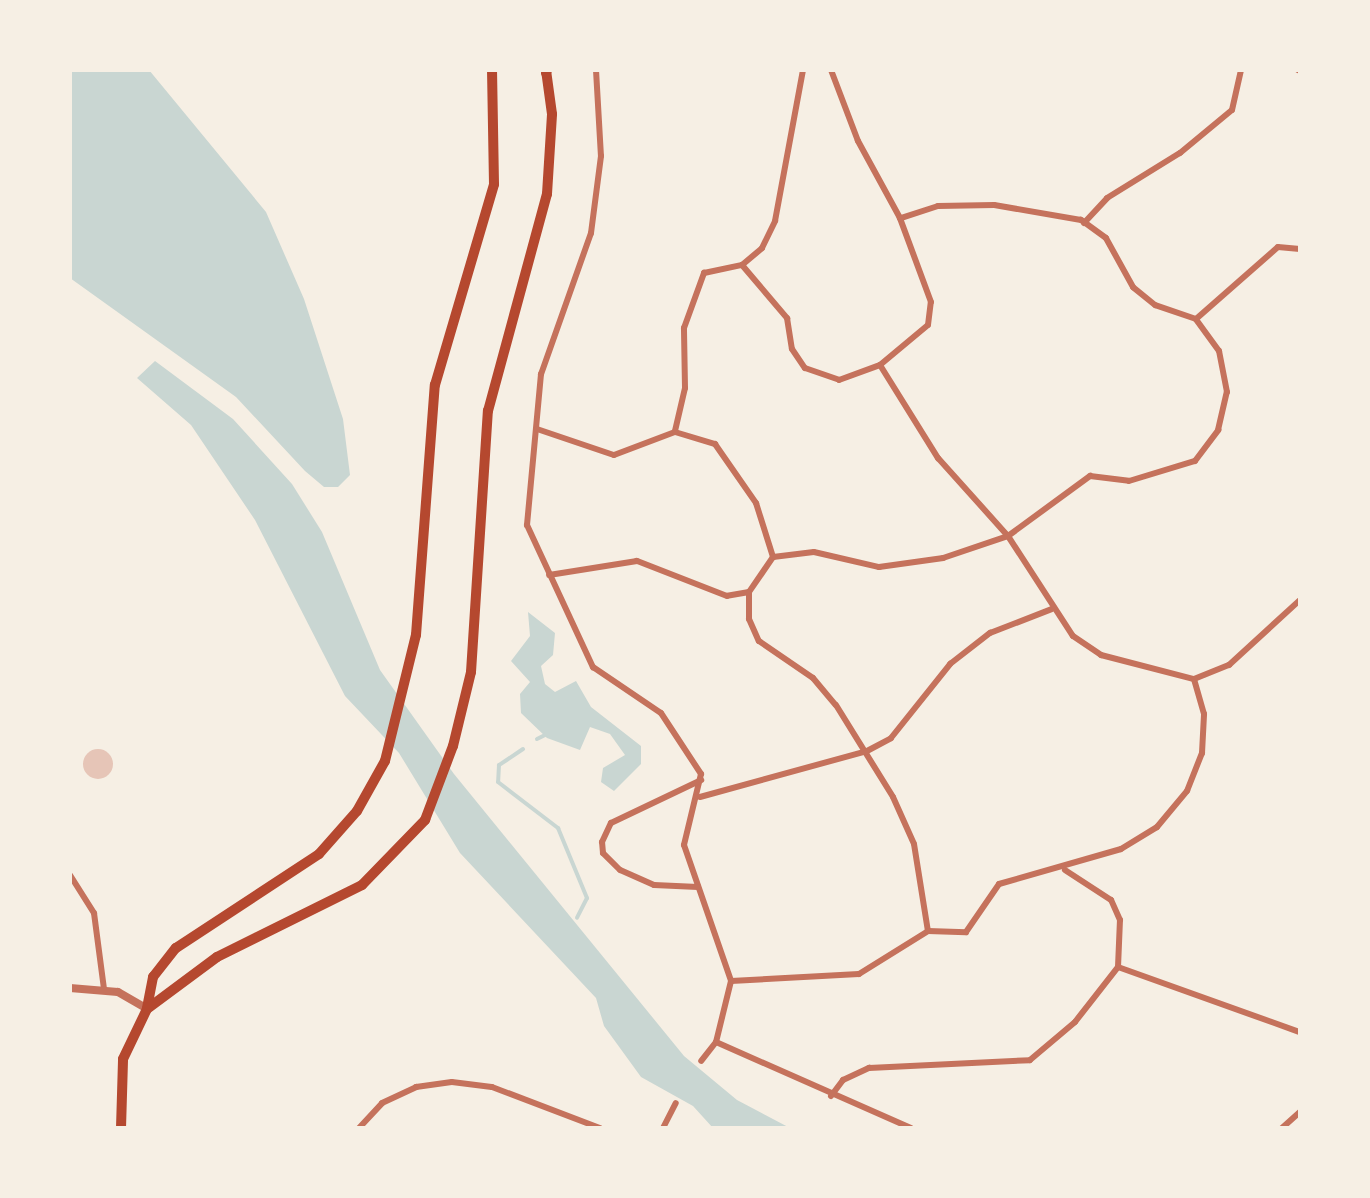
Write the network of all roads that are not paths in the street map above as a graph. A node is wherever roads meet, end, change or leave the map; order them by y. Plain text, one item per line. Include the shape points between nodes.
1 (492, 70) edge
2 (596, 70) edge
3 (803, 70) edge
4 (831, 70) edge
5 (1241, 70) edge
6 (546, 71) edge
7 (900, 218) junction
8 (1084, 223) junction
9 (1300, 249) edge
10 (742, 264) junction
11 (1196, 320) junction
12 (880, 365) junction
13 (537, 430) junction
14 (675, 432) junction
15 (1008, 536) junction
16 (774, 557) junction
17 (548, 576) junction
18 (749, 592) junction
19 (1299, 606) edge
20 (1052, 609) junction
21 (1194, 679) junction
22 (867, 752) junction
23 (701, 780) junction
24 (700, 796) junction
25 (1064, 869) junction
26 (70, 875) edge
27 (698, 887) junction
28 (928, 931) junction
29 (1118, 968) junction
30 (731, 982) junction
31 (70, 988) edge
32 (104, 989) junction
33 (147, 1009) junction
34 (1300, 1032) edge
35 (716, 1042) junction
36 (701, 1061) dead end
37 (831, 1096) junction
38 (676, 1103) dead end
39 (1300, 1112) edge
40 (121, 1128) edge
41 (359, 1128) edge
42 (600, 1128) edge
43 (664, 1128) edge
44 (912, 1128) edge
45 (1282, 1128) edge

1 - 33 main road via 494,184 436,384 408,683 385,761 357,811 319,854 190,935 169,956 152,977
2 - 13 street via 601,156 591,232 541,374
3 - 10 street via 775,221 762,248
4 - 7 street via 858,141
5 - 8 street via 1232,110 1180,153 1107,198
6 - 33 main road via 547,194 488,411 476,636 454,746 425,820 362,885 217,957
7 - 8 street via 938,206 994,205
7 - 12 street via 931,302 928,325
8 - 11 street via 1106,238 1133,287 1155,305
9 - 11 street via 1278,247
10 - 12 street via 787,318 792,349 805,368 838,380
10 - 14 street via 704,273 684,328 685,388
11 - 15 street via 1218,352 1227,392 1218,430 1196,461 1129,481 1090,476
12 - 15 street via 938,458
13 - 14 street via 614,455
13 - 17 street via 527,525
14 - 16 street via 715,444 731,460 736,482 756,504
15 - 16 street via 943,558 879,567 814,552
15 - 20 street
16 - 18 street
17 - 18 street via 637,561 727,596
17 - 23 street via 593,667 662,713 690,748
18 - 22 street via 749,619 759,641 813,678
19 - 21 street via 1228,665
20 - 21 street via 1101,655
20 - 22 street via 990,633 950,664 890,738
21 - 25 street via 1204,714 1202,753 1187,791 1157,827 1121,849
22 - 24 street
22 - 28 street via 914,844
23 - 24 street
23 - 27 street via 611,823 602,842 602,853 620,870 654,885
24 - 27 street via 684,845
25 - 28 street via 999,884 966,932
25 - 29 street via 1112,900 1120,920
26 - 32 street via 94,914
27 - 30 street
28 - 30 street via 859,974
29 - 34 street
29 - 37 street via 1096,1000 1030,1060 869,1068 844,1080
30 - 35 street
31 - 32 street
32 - 33 street
33 - 40 main road via 122,1059
35 - 36 street
35 - 37 street
37 - 44 street
38 - 43 street
39 - 45 street
41 - 42 street via 382,1103 452,1082 492,1086

